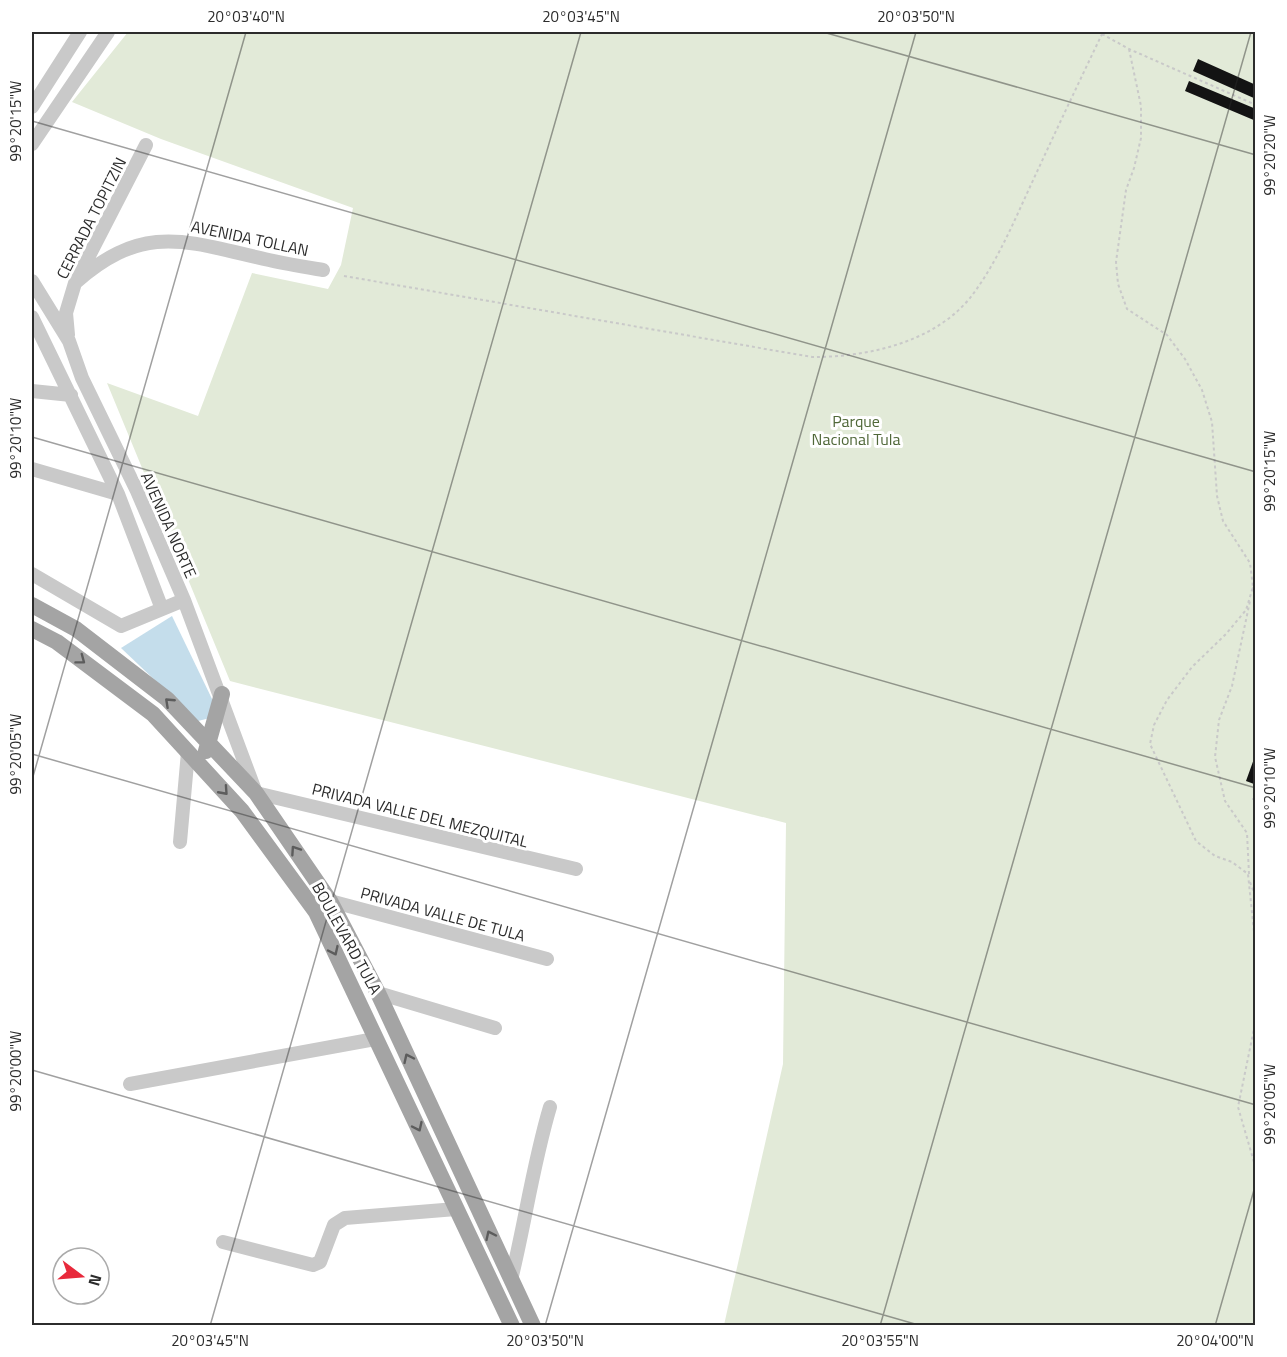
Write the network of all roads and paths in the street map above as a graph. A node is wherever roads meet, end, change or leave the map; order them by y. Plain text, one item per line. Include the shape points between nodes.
1 (80, 32) edge
2 (108, 32) edge
3 (1102, 33) edge
4 (1129, 49) junction
5 (58, 69) junction
6 (73, 81) junction
7 (38, 87) edge
8 (1256, 105) edge
9 (32, 107) edge
10 (32, 144) edge
11 (146, 146) dead end
12 (323, 270) dead end
13 (344, 276) dead end
14 (32, 281) edge
15 (75, 283) junction
16 (32, 317) edge
17 (69, 341) junction
18 (32, 391) edge
19 (71, 395) junction
20 (32, 469) edge
21 (118, 495) junction
22 (32, 574) edge
23 (1253, 586) junction
24 (1256, 593) edge
25 (184, 600) junction
26 (32, 605) edge
27 (162, 609) junction
28 (32, 629) edge
29 (222, 694) junction
30 (208, 743) junction
31 (188, 752) junction
32 (203, 768) junction
33 (256, 793) junction
34 (1256, 793) edge
35 (1256, 800) edge
36 (180, 842) dead end
37 (576, 869) dead end
38 (1249, 878) junction
39 (1256, 898) edge
40 (330, 901) junction
41 (1256, 951) edge
42 (546, 959) dead end
43 (378, 993) junction
44 (1256, 1019) edge
45 (495, 1028) dead end
46 (375, 1039) junction
47 (130, 1084) dead end
48 (550, 1107) dead end
49 (1256, 1169) edge
50 (456, 1209) junction
51 (223, 1242) dead end
52 (511, 1280) junction
53 (512, 1326) edge
54 (533, 1326) edge

1 - 5 street
2 - 6 street
3 - 4 path
3 - 13 path via 1003,244 969,298 941,323 880,351 812,357
4 - 8 path
4 - 23 path via 1141,106 1141,138 1126,190 1116,262 1118,284 1127,309 1167,336 1202,390 1212,422 1223,521 1250,563
5 - 6 street
5 - 7 street
6 - 10 street
7 - 9 street
11 - 15 street, CERRADA TOPITZIN
12 - 15 street, AVENIDA TOLLAN via 205,243 166,240 125,249
14 - 17 street, AVENIDA NORTE
15 - 17 street, CERRADA TOPITZIN via 66,313
16 - 19 street, AVENIDA NORTE
17 - 25 street, AVENIDA NORTE via 82,378
18 - 19 street
19 - 21 street, AVENIDA NORTE
20 - 21 street
21 - 27 street, AVENIDA NORTE
22 - 27 street via 121,626
23 - 24 path
23 - 38 path via 1232,686 1219,720 1215,757 1225,801 1247,833
23 - 38 path via 1246,610 1167,700 1154,725 1150,744 1196,841 1248,873
25 - 27 street
25 - 29 street, AVENIDA NORTE
30 -> 26 main road, BOULEVARD TULA via 167,699 76,629
28 -> 31 main road, BOULEVARD TULA via 57,642 153,714
29 - 30 main road
29 - 33 street, AVENIDA NORTE
30 - 32 main road
30 - 33 main road, BOULEVARD TULA
31 - 32 main road, BOULEVARD TULA
31 - 36 street
32 -> 46 main road, BOULEVARD TULA via 242,811 316,912
33 - 37 street, PRIVADA VALLE DEL MEZQUITAL
40 -> 33 main road, BOULEVARD TULA
34 - 35 path
38 - 39 path
38 - 41 path
40 - 42 street, PRIVADA VALLE DE TULA
40 - 43 main road, BOULEVARD TULA
43 - 45 street
52 -> 43 main road, BOULEVARD TULA
44 - 49 path via 1238,1107
46 - 47 street
46 -> 50 main road, BOULEVARD TULA
48 - 52 street via 536,1152 528,1210
50 - 51 street via 345,1218 334,1225 320,1262 313,1265
50 - 53 main road, BOULEVARD TULA
52 - 54 main road, BOULEVARD TULA

